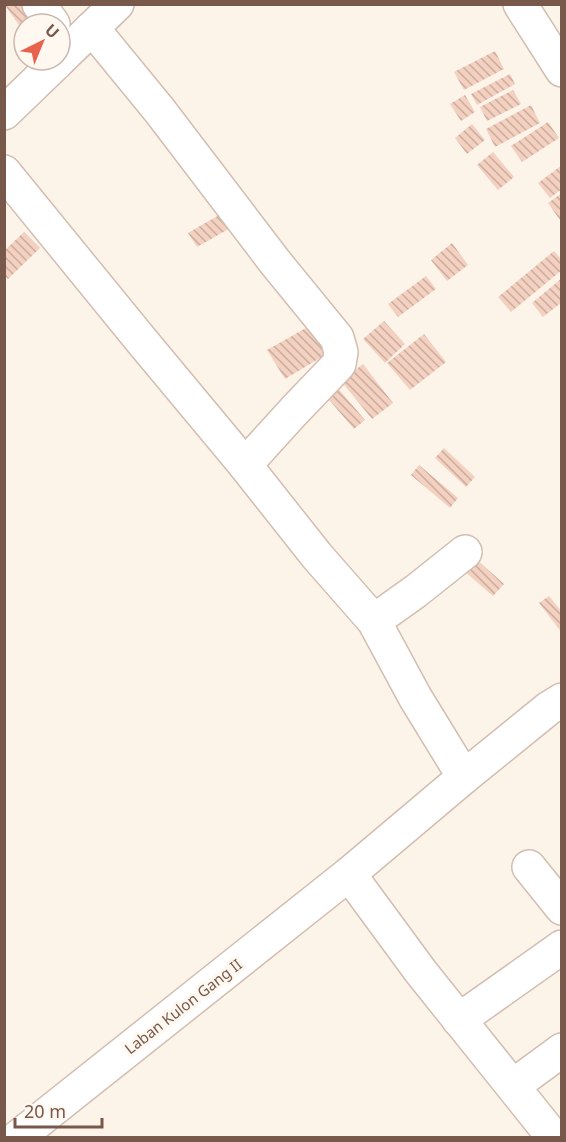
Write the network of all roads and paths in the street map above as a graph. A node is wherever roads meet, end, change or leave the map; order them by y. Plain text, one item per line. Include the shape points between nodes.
1 (117, 4) edge
2 (520, 4) edge
3 (72, 38) edge
4 (72, 46) edge
5 (561, 70) edge
6 (40, 72) edge
7 (4, 113) edge
8 (4, 172) edge
9 (245, 465) junction
10 (465, 552) dead end
11 (374, 621) junction
12 (561, 700) edge
13 (464, 777) junction
14 (529, 867) dead end
15 (349, 874) junction
16 (561, 908) edge
17 (561, 947) edge
18 (459, 1020) junction
19 (561, 1050) edge
20 (513, 1086) junction
21 (16, 1137) edge
22 (554, 1137) edge

1 - 3 street
2 - 5 street
4 - 9 street via 160,111 337,338 339,364
6 - 7 street
8 - 9 street
9 - 11 street
10 - 11 street
11 - 13 street
12 - 13 street, Laban Kulon Gang II
13 - 15 street, Laban Kulon Gang II
14 - 16 street
15 - 18 street
15 - 21 street, Laban Kulon Gang II
17 - 18 street
18 - 20 street
19 - 20 street
20 - 22 street

